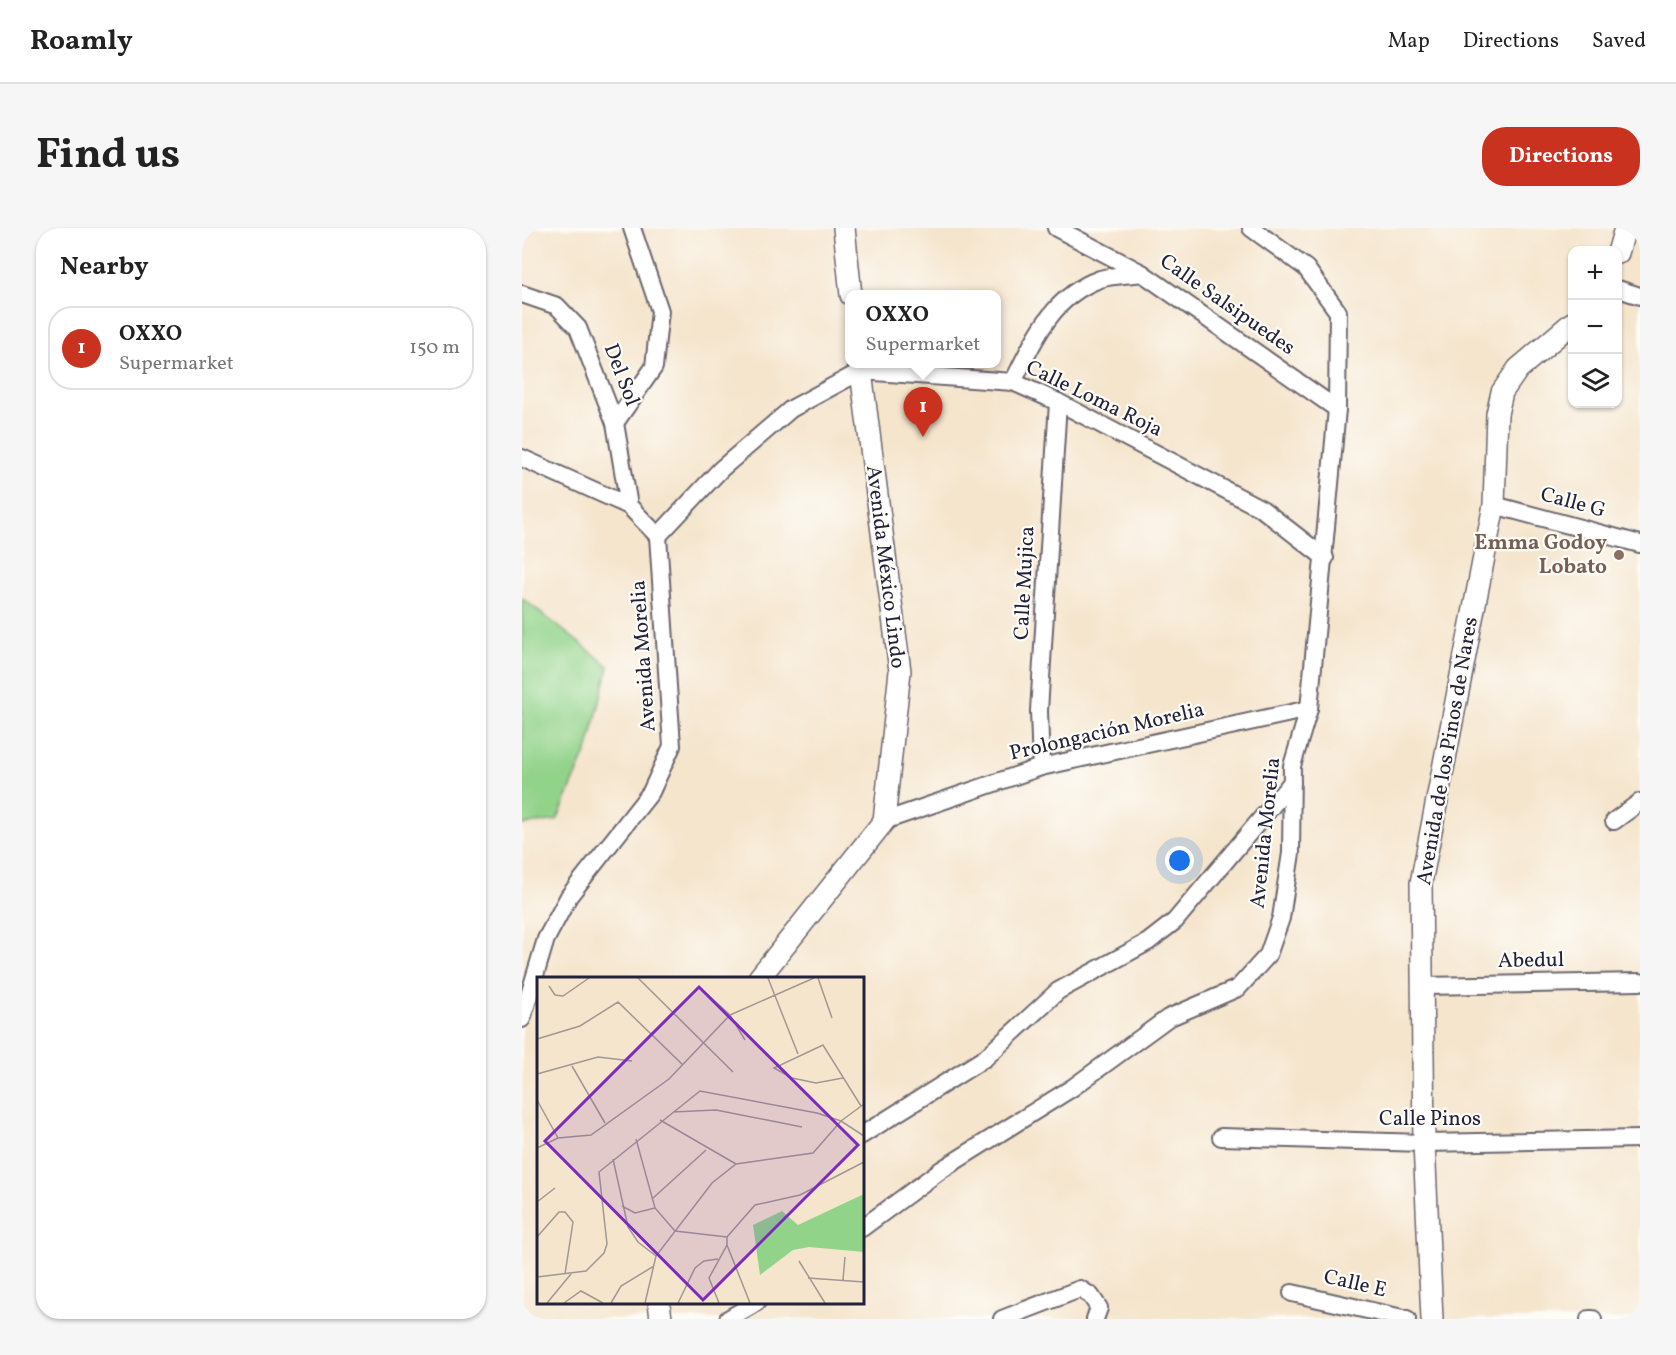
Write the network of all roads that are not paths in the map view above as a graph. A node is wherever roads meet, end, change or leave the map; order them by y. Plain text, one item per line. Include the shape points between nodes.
1 (632, 228) edge
2 (844, 228) edge
3 (1056, 228) edge
4 (1251, 228) edge
5 (1626, 228) edge
6 (1620, 246) edge
7 (1142, 273) junction
8 (851, 290) edge
9 (1622, 291) edge
10 (522, 294) edge
11 (1640, 296) edge
12 (1568, 326) edge
13 (858, 368) edge
14 (860, 368) edge
15 (870, 368) edge
16 (1013, 382) junction
17 (1058, 402) junction
18 (1337, 410) junction
19 (615, 423) junction
20 (522, 458) edge
21 (1494, 505) junction
22 (629, 506) junction
23 (658, 536) junction
24 (1640, 544) edge
25 (1325, 558) junction
26 (1309, 709) junction
27 (1041, 767) junction
28 (1292, 782) junction
29 (1640, 802) edge
30 (884, 821) junction
31 (1614, 821) dead end
32 (760, 977) edge
33 (1640, 981) edge
34 (1423, 986) junction
35 (522, 1019) edge
36 (864, 1134) edge
37 (1221, 1137) dead end
38 (1640, 1139) edge
39 (1424, 1143) junction
40 (864, 1227) edge
41 (1292, 1293) dead end
42 (659, 1304) edge
43 (754, 1304) edge
44 (661, 1319) edge
45 (728, 1319) edge
46 (1002, 1319) edge
47 (1095, 1319) edge
48 (1407, 1319) edge
49 (1432, 1319) edge
50 (1589, 1319) edge
51 (1593, 1319) edge

1 - 19 street via 660,311 654,367
2 - 8 street
3 - 7 street, Calle Salsipuedes
4 - 18 street, Avenida Morelia via 1306,268 1338,312
5 - 6 street
7 - 16 street via 1101,279 1069,294 1042,324
7 - 18 street, Calle Salsipuedes
9 - 11 street
10 - 19 street, Del Sol via 557,306 578,327
12 - 21 street, Avenida de los Pinos de Nares via 1518,369 1502,392 1497,414
13 - 23 street via 791,409 721,469
14 - 30 street, Avenida México Lindo via 900,671
15 - 16 street, Calle Loma Roja
16 - 17 street, Calle Loma Roja
17 - 25 street, Calle Loma Roja via 1262,509
17 - 27 street, Calle Mujica via 1040,711
18 - 25 street, Avenida Morelia
19 - 22 street, Del Sol
20 - 22 street
21 - 24 street, Calle G
21 - 34 street, Avenida de los Pinos de Nares via 1421,884
22 - 23 street
23 - 35 street, Avenida Morelia via 672,746 651,792 569,896 546,939
25 - 26 street, Avenida Morelia
26 - 27 street, Prolongación Morelia
26 - 28 street, Avenida Morelia via 1292,766
27 - 30 street, Prolongación Morelia
28 - 36 street via 1175,921 1148,942 1058,991 985,1058
28 - 40 street, Avenida Morelia via 1291,854 1281,918 1268,955 1238,988 1168,1018 1071,1088 941,1170
29 - 31 street
30 - 32 street
33 - 34 street, Abedul
34 - 39 street, Avenida de los Pinos de Nares
37 - 39 street, Calle Pinos
38 - 39 street, Calle Pinos
39 - 49 street, Avenida de los Pinos de Nares
41 - 48 street, Calle E
42 - 44 street
43 - 45 street
46 - 47 street via 1080,1289 1099,1308
50 - 51 street

